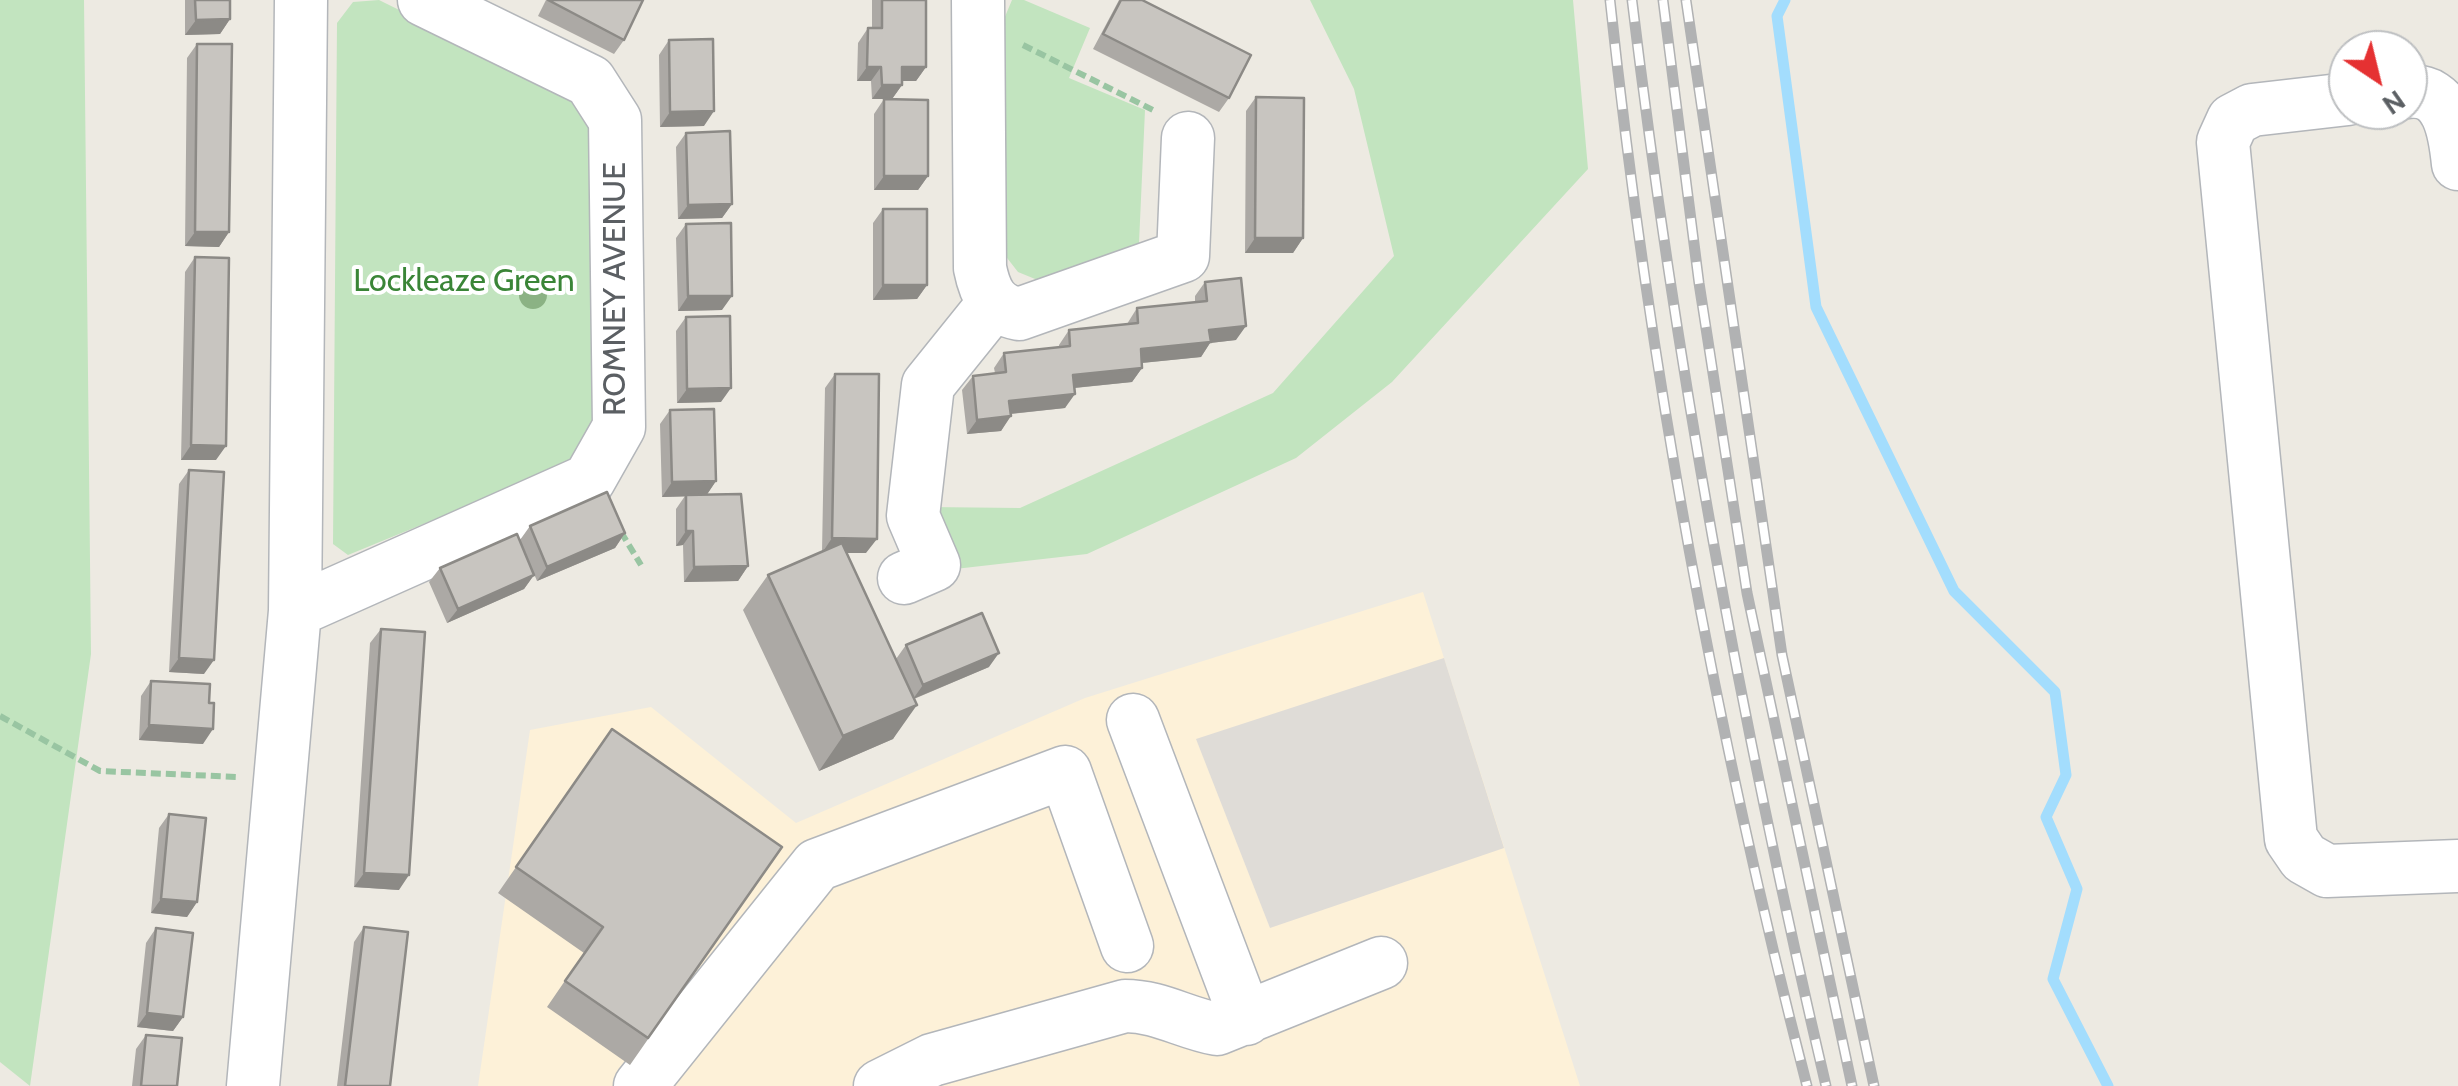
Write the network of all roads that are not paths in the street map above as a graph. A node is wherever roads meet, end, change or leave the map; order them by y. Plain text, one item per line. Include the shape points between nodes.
1 (301, 0) edge
2 (424, 0) edge
3 (980, 12) edge
4 (2428, 95) edge
5 (2328, 101) edge
6 (1180, 128) road end
7 (2458, 164) edge
8 (994, 303) junction
9 (904, 578) dead end
10 (295, 611) junction
11 (1134, 720) dead end
12 (2458, 866) edge
13 (1127, 946) dead end
14 (1381, 962) dead end
15 (1246, 1019) junction
16 (253, 1086) edge
17 (640, 1086) edge
18 (880, 1086) edge

1 - 10 street
2 - 10 street, ROMNEY AVENUE via 590,81 615,120 619,428 588,480
3 - 8 street via 980,268
4 - 7 street via 2443,104 2454,128
5 - 12 street via 2252,110 2233,120 2223,142 2292,839 2304,858 2328,871
6 - 8 street via 1183,256 1019,314
8 - 9 street via 928,385 913,516 934,565
10 - 16 street
11 - 15 street
13 - 17 street via 1064,772 817,865
14 - 15 street
15 - 18 street via 1217,1029 1151,1006 1125,1006 932,1060

